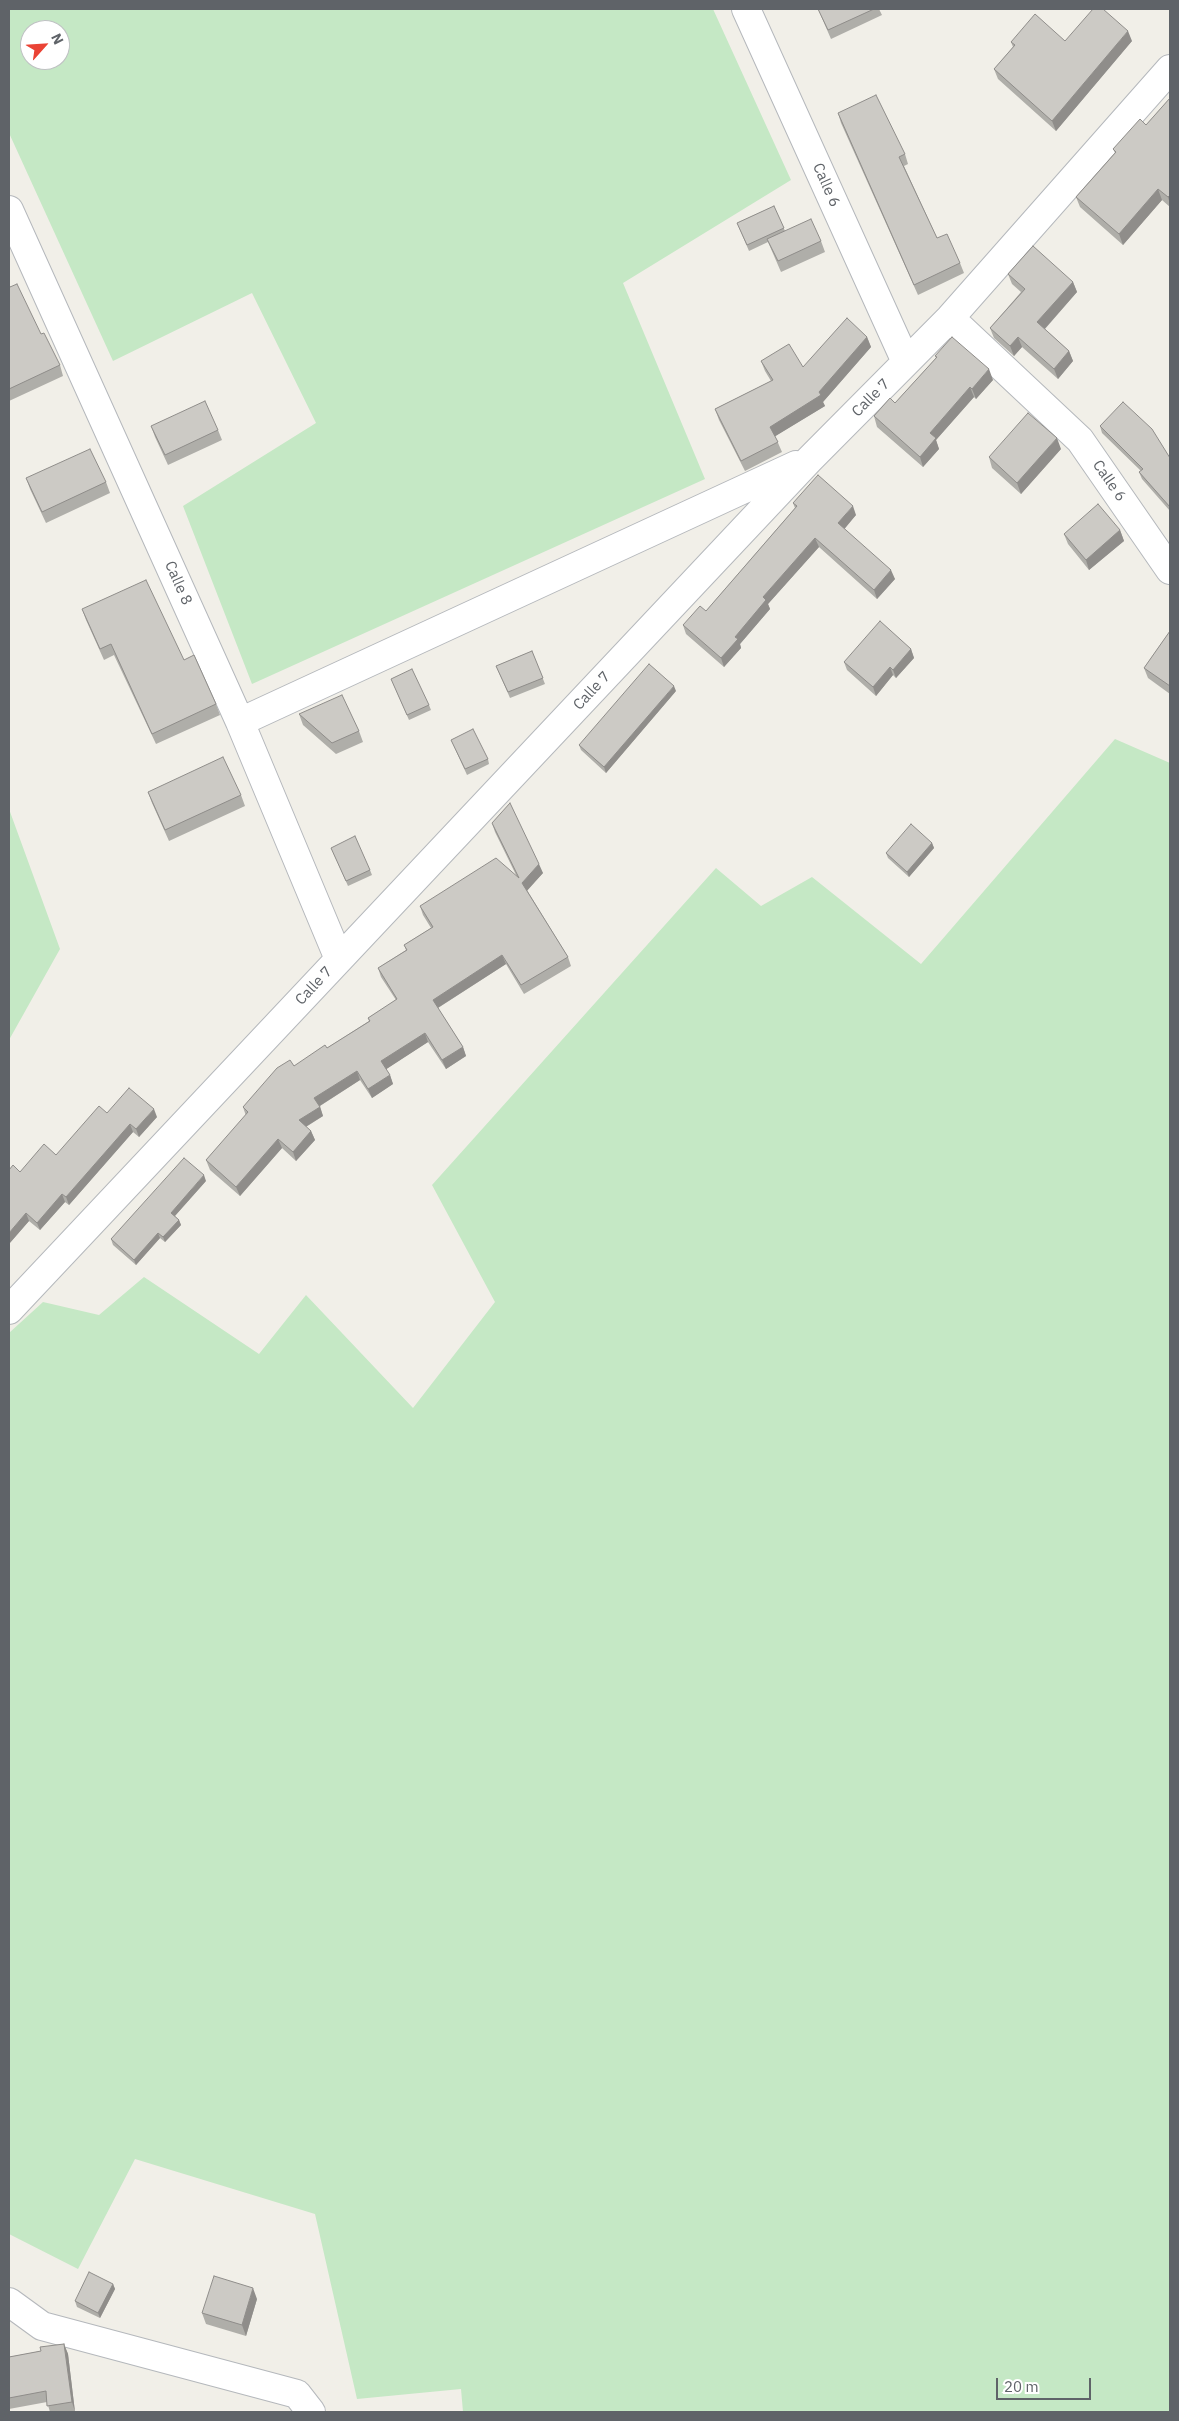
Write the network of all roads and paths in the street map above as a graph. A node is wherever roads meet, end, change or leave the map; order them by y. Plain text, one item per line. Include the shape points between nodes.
1 (746, 9) edge
2 (1170, 69) edge
3 (9, 210) edge
4 (950, 318) junction
5 (906, 362) junction
6 (809, 460) junction
7 (1170, 570) edge
8 (240, 722) junction
9 (340, 959) junction
10 (9, 1310) edge
11 (9, 2302) edge
12 (311, 2412) edge

1 - 5 street, Calle 6
2 - 4 street, Calle 7
3 - 8 street, Calle 8
4 - 5 street, Calle 7
4 - 7 street, Calle 6 via 1080,440
5 - 6 street, Calle 7
6 - 8 street
6 - 9 street, Calle 7
8 - 9 street, Calle 8
9 - 10 street, Calle 7
11 - 12 street via 42,2326 297,2394

